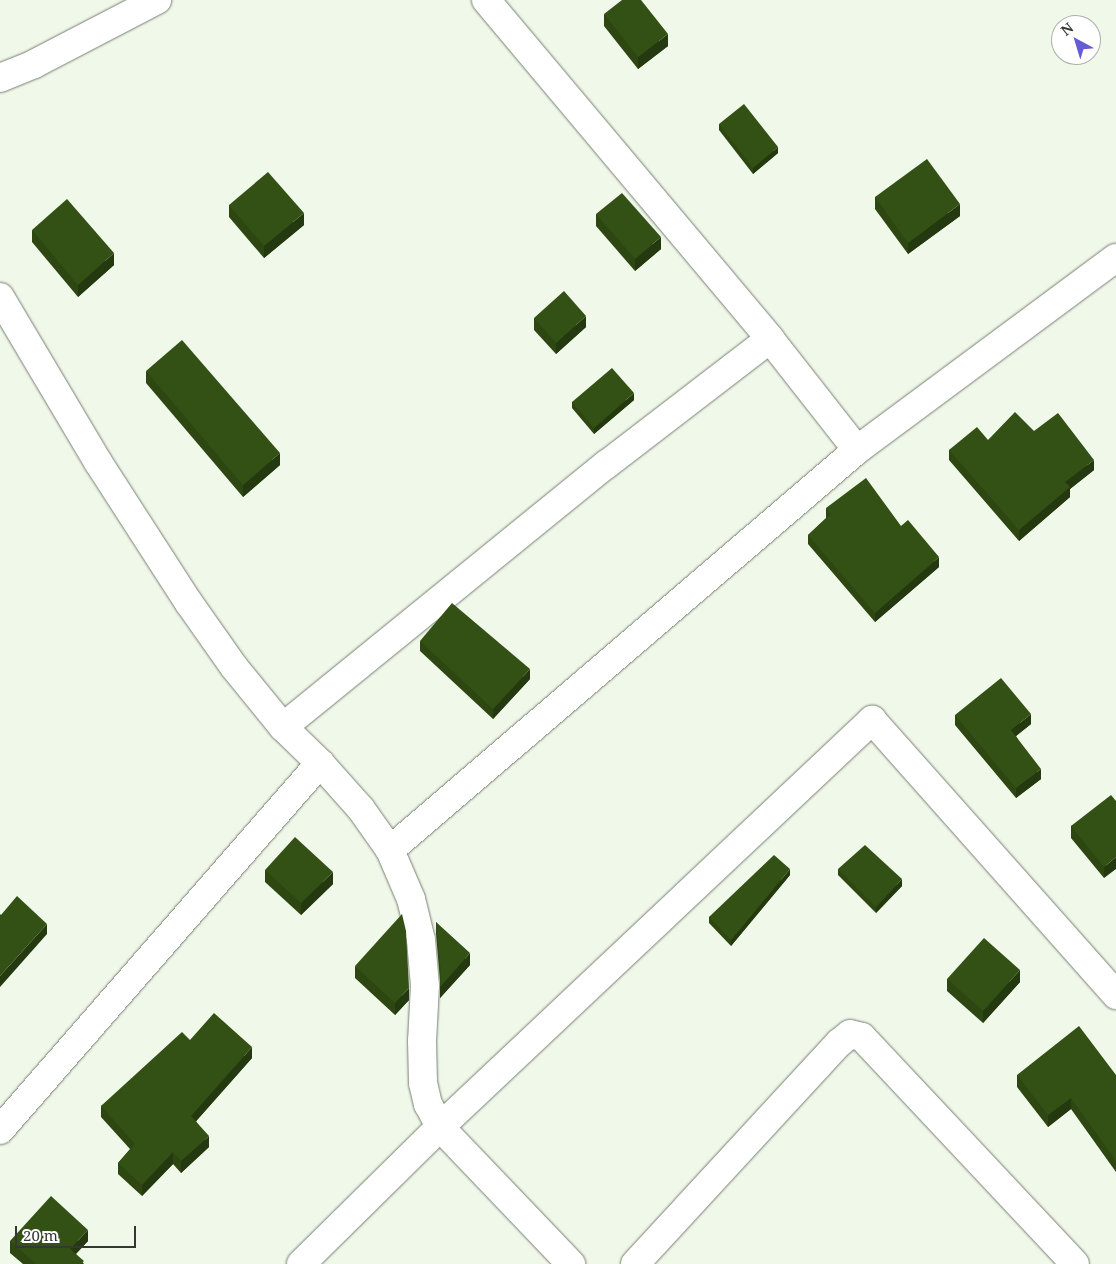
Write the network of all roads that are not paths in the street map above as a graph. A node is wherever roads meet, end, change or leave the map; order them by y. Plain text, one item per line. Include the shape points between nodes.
1 (156, 0) edge
2 (486, 0) edge
3 (0, 78) edge
4 (1116, 258) edge
5 (0, 298) edge
6 (770, 339) junction
7 (857, 450) junction
8 (283, 727) junction
9 (320, 763) junction
10 (390, 850) junction
11 (1116, 995) edge
12 (440, 1127) junction
13 (0, 1130) edge
14 (301, 1264) edge
15 (571, 1264) edge
16 (635, 1264) edge
17 (1075, 1264) edge

1 - 3 street via 34,64
2 - 6 street
4 - 7 street
5 - 8 street via 98,462 189,602 234,667
6 - 7 street
6 - 8 street via 607,464
7 - 10 street
8 - 9 street
9 - 10 street via 361,809
9 - 13 street
10 - 12 street via 411,899 421,940 425,986 423,1083 428,1104
11 - 12 street via 872,720
12 - 14 street
12 - 15 street
16 - 17 street via 850,1034 862,1037

